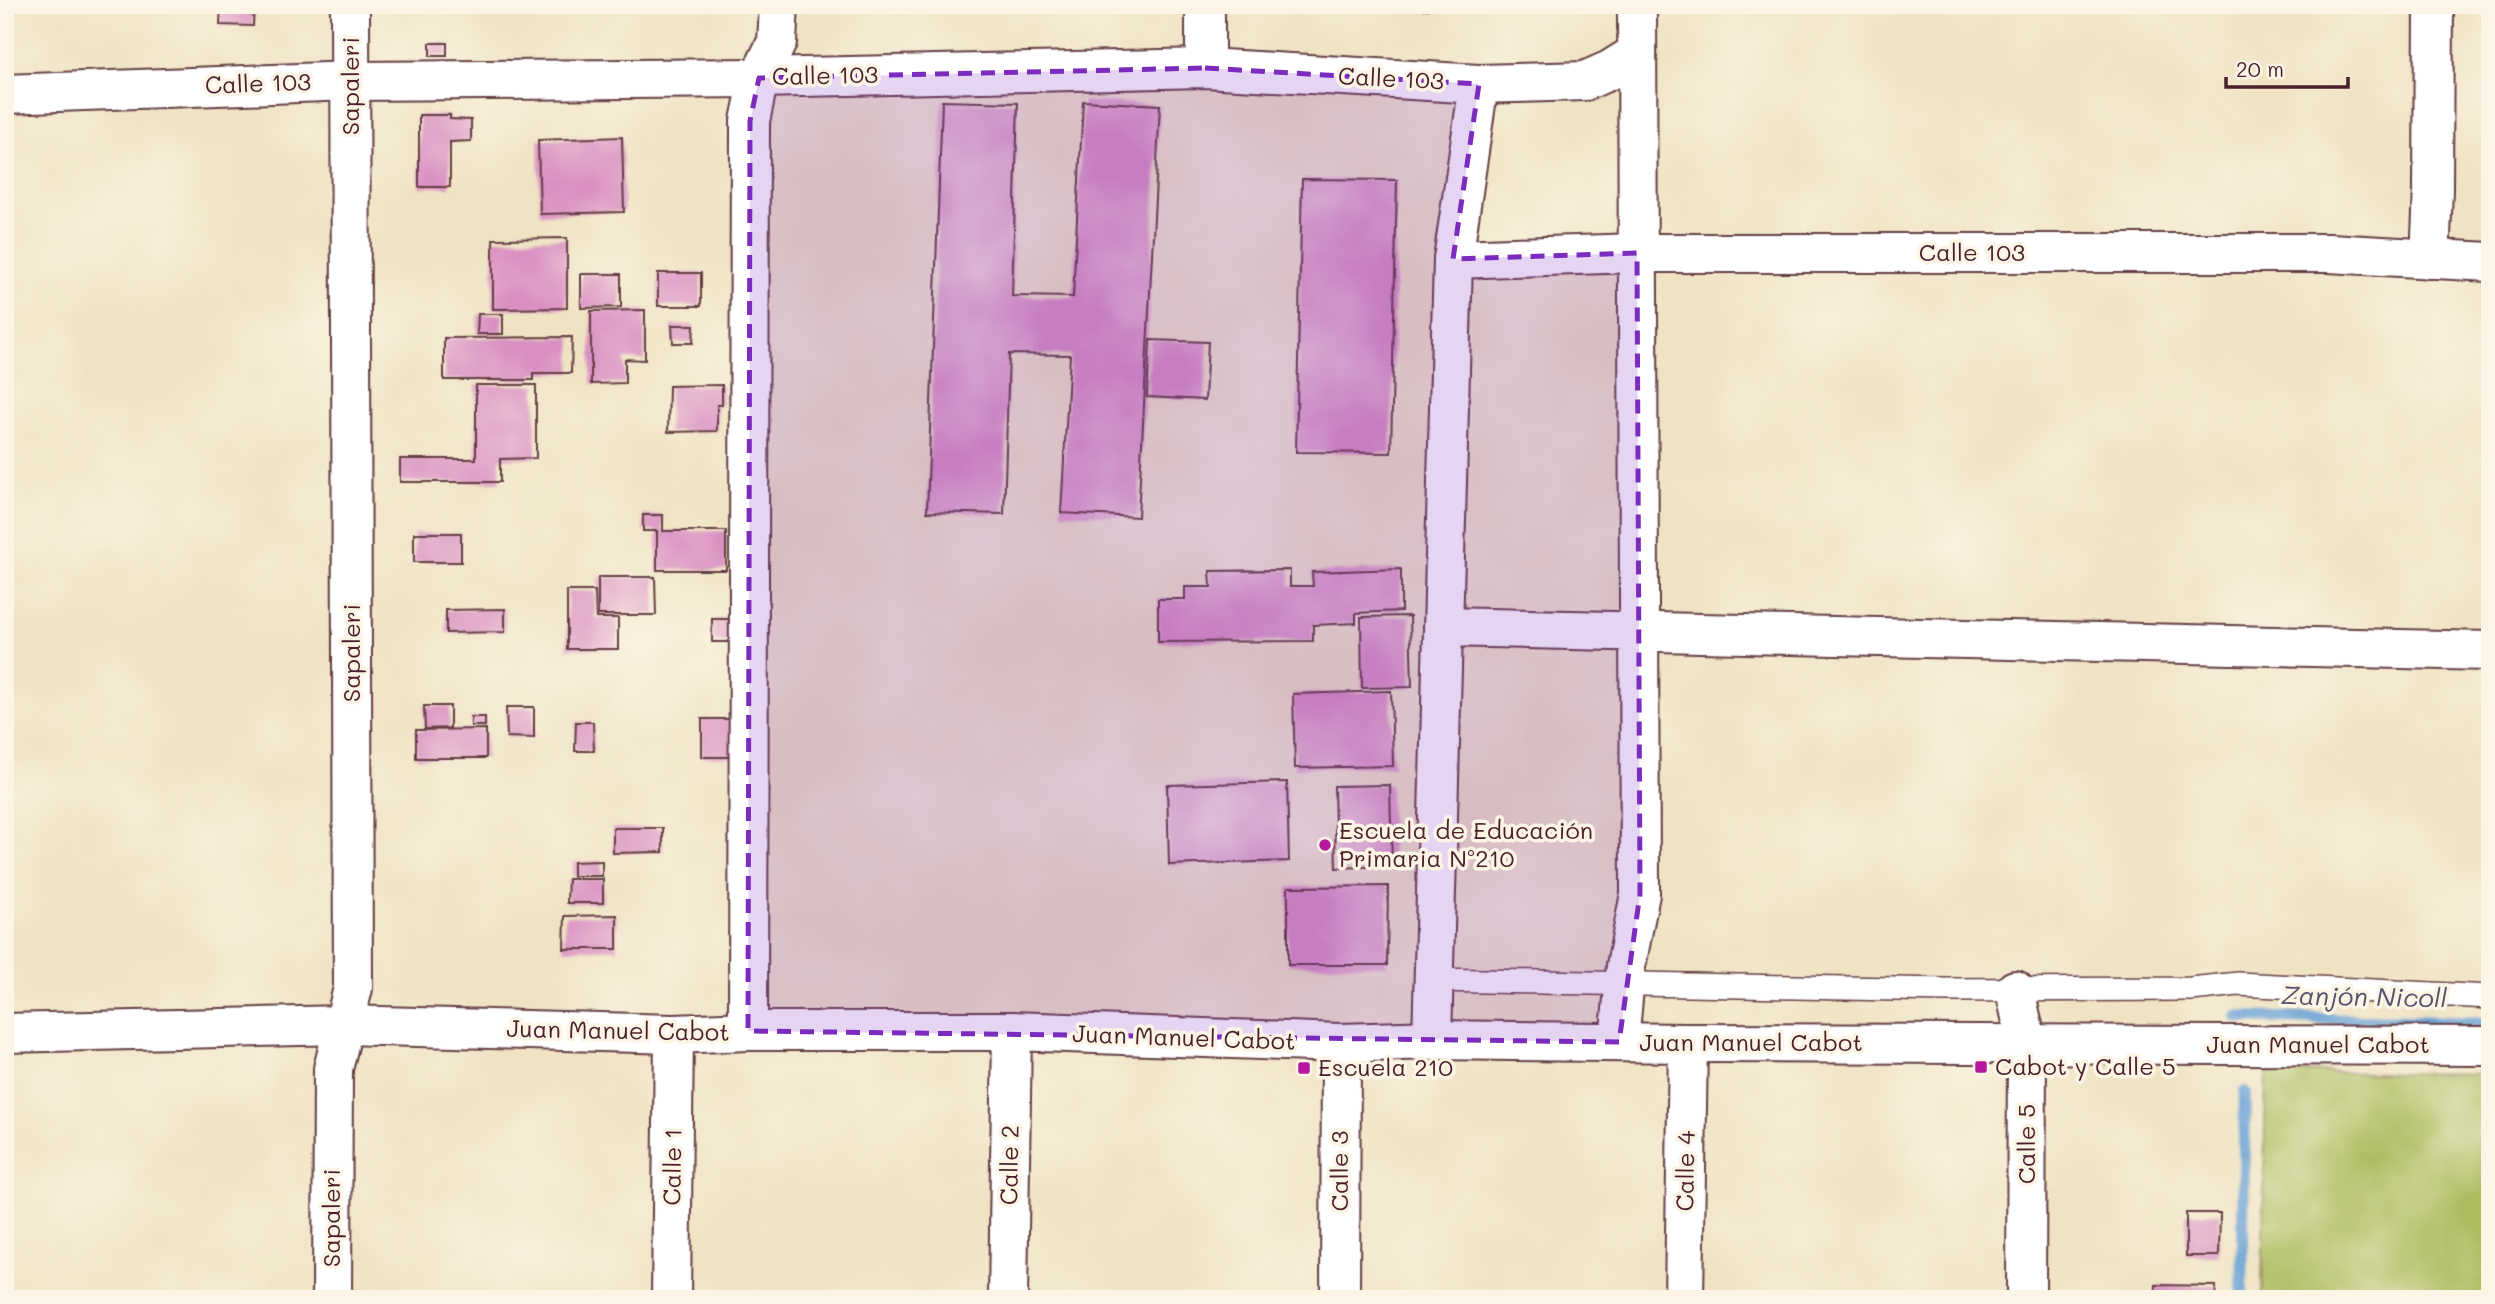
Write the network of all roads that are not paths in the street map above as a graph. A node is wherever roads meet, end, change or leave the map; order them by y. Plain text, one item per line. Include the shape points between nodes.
1 (350, 5) edge
2 (779, 5) edge
3 (1205, 5) edge
4 (1637, 5) edge
5 (2434, 5) edge
6 (1637, 53) junction
7 (1205, 68) junction
8 (759, 78) junction
9 (351, 81) junction
10 (1479, 84) junction
11 (5, 94) edge
12 (1637, 253) junction
13 (1453, 259) junction
14 (2430, 259) junction
15 (2490, 262) edge
16 (1443, 627) junction
17 (1639, 631) junction
18 (2490, 651) edge
19 (1434, 979) junction
20 (1624, 984) junction
21 (2015, 990) junction
22 (2490, 997) edge
23 (344, 1025) junction
24 (748, 1031) junction
25 (1012, 1031) junction
26 (5, 1033) edge
27 (674, 1034) junction
28 (1432, 1040) junction
29 (1619, 1042) junction
30 (1340, 1043) junction
31 (1688, 1043) junction
32 (2027, 1044) junction
33 (2490, 1046) edge
34 (332, 1299) edge
35 (671, 1299) edge
36 (1007, 1299) edge
37 (1340, 1299) edge
38 (1684, 1299) edge
39 (2026, 1299) edge

1 - 9 street, Sapaleri
2 - 8 street via 776,41
3 - 7 street
4 - 6 street
5 - 14 street
6 - 10 street, Calle 103 via 1585,81
6 - 12 street
7 - 8 street, Calle 103
7 - 10 street, Calle 103
8 - 9 street, Calle 103
8 - 24 street via 750,121
9 - 11 street, Calle 103
9 - 23 street, Sapaleri via 352,988
10 - 13 street
12 - 13 street, Calle 103
12 - 14 street, Calle 103 via 2329,253
12 - 17 street
13 - 16 street
14 - 15 street, Calle 103
16 - 17 street
16 - 19 street
17 - 18 street
17 - 20 street via 1640,894
19 - 20 lane
19 - 28 street
20 - 21 lane
20 - 29 street
21 - 22 lane via 2191,989 2238,984
21 - 32 street, Calle 5
23 - 26 street, Juan Manuel Cabot
23 - 27 street, Juan Manuel Cabot
23 - 34 street, Sapaleri via 333,1069
24 - 25 street, Juan Manuel Cabot
24 - 27 street, Juan Manuel Cabot
25 - 30 street, Juan Manuel Cabot
25 - 36 street, Calle 2
27 - 35 street, Calle 1
28 - 29 street, Juan Manuel Cabot
28 - 30 street, Juan Manuel Cabot
29 - 31 street, Juan Manuel Cabot
30 - 37 street, Calle 3
31 - 32 street, Juan Manuel Cabot
31 - 38 street, Calle 4
32 - 33 street, Juan Manuel Cabot
32 - 39 street, Calle 5

